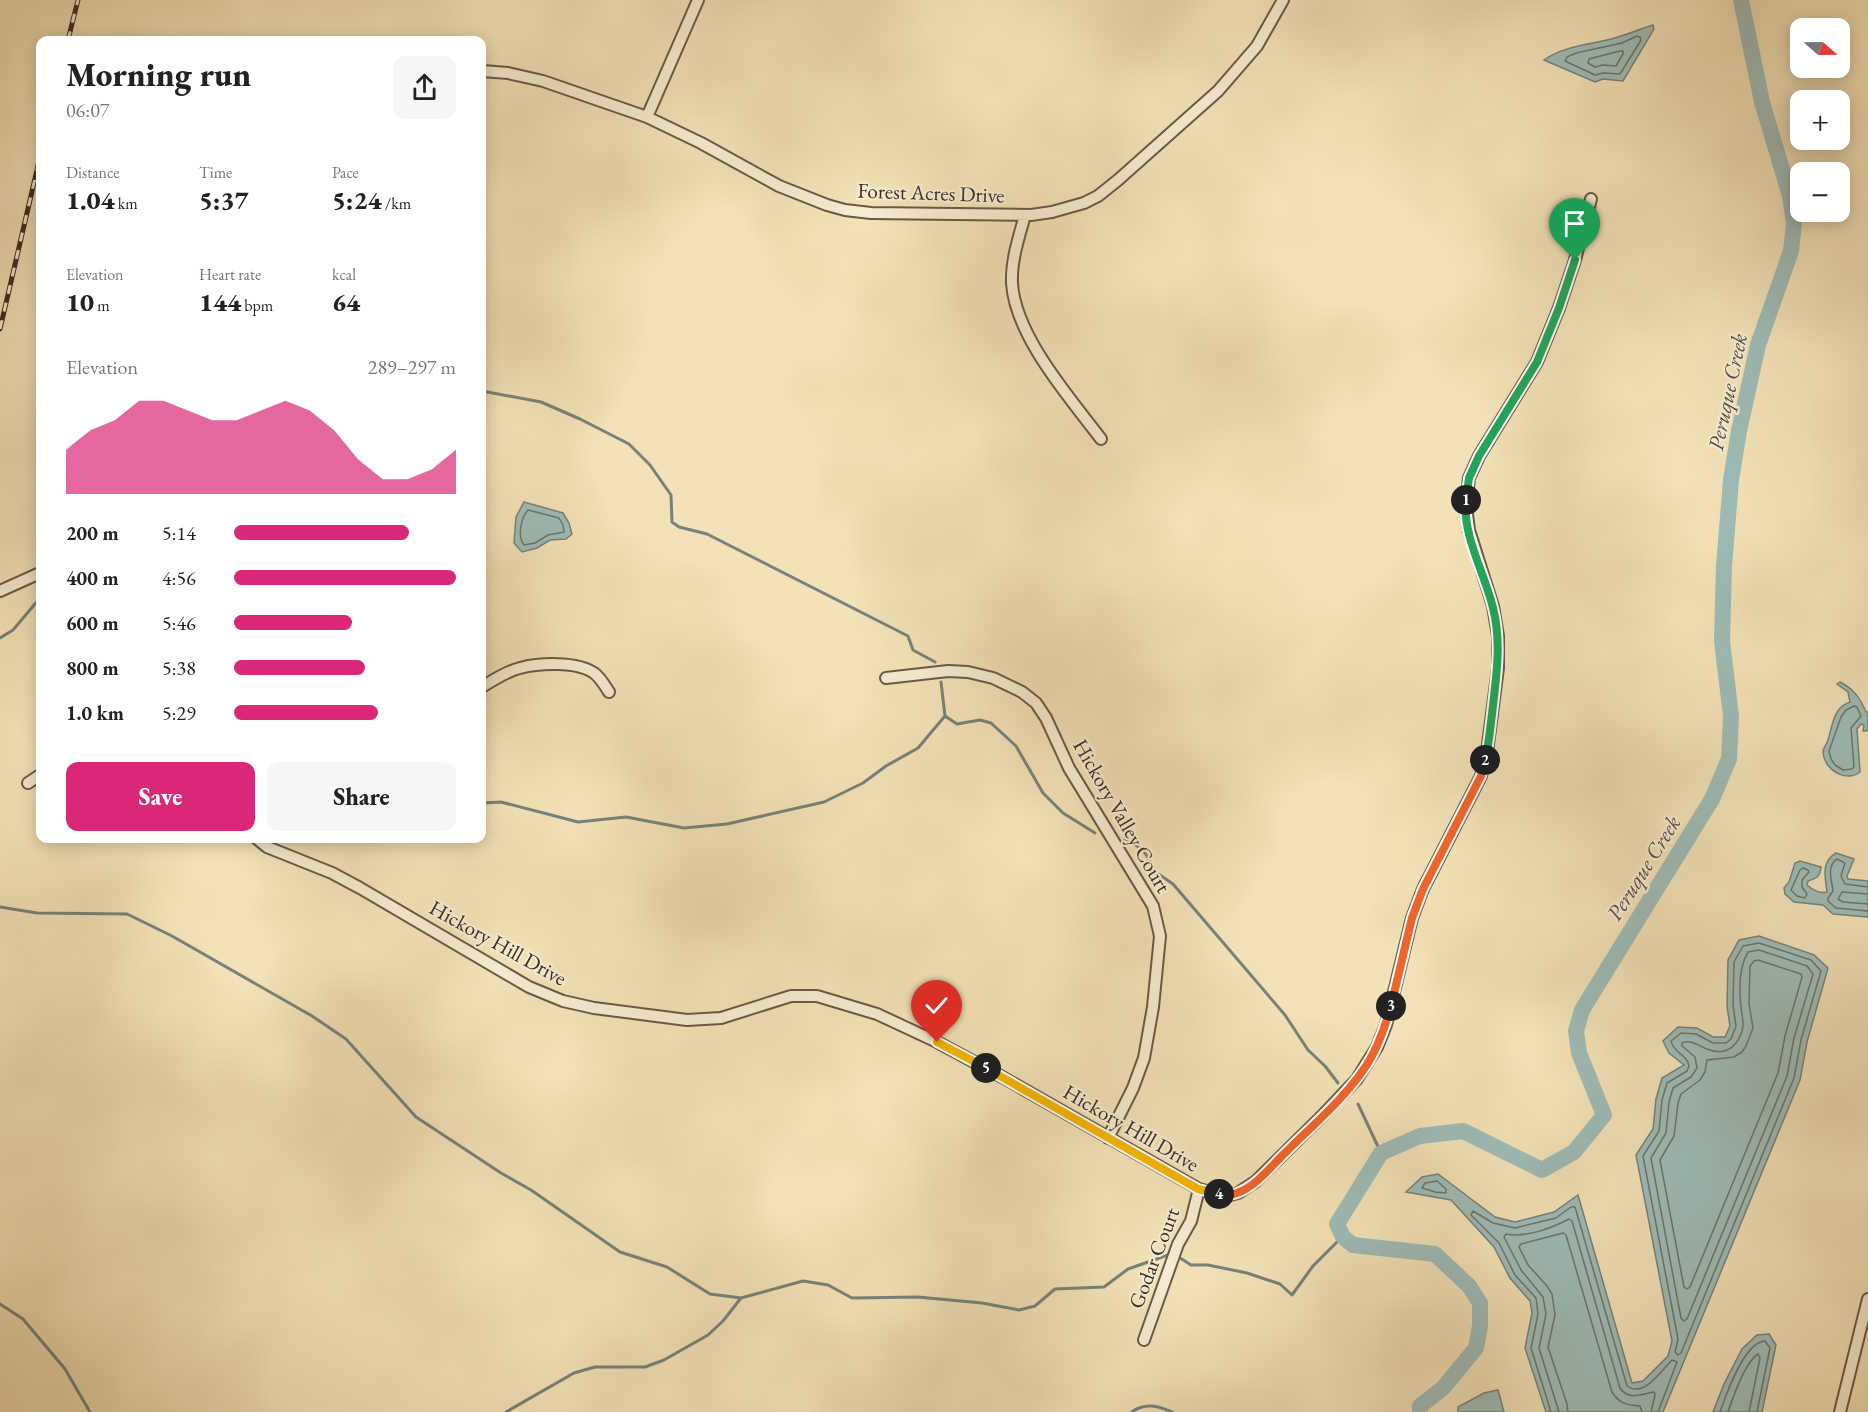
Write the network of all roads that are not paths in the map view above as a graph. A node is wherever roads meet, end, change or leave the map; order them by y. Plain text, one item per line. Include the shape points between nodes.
1 (698, 0) edge
2 (1283, 0) edge
3 (486, 71) edge
4 (647, 117) junction
5 (1591, 199) dead end
6 (1025, 215) junction
7 (1101, 439) dead end
8 (36, 575) edge
9 (0, 591) edge
10 (886, 678) dead end
11 (486, 685) edge
12 (609, 692) dead end
13 (36, 778) edge
14 (28, 783) dead end
15 (262, 843) edge
16 (1108, 1138) junction
17 (1198, 1189) junction
18 (1868, 1299) edge
19 (1144, 1340) dead end
20 (1840, 1412) edge

1 - 4 street
2 - 6 street, Forest Acres Drive via 1257,46 1218,91 1118,180 1084,203
3 - 4 street, Forest Acres Drive via 543,81
4 - 6 street, Forest Acres Drive via 779,186 845,210
5 - 17 street, Hickory Hill Drive via 1562,301 1537,362 1469,478 1469,530 1493,606 1498,636 1498,668 1487,752 1481,776 1412,918 1386,1025 1357,1079 1255,1182 1226,1196
6 - 7 street via 1014,256 1012,284 1018,310 1045,364
8 - 9 street
10 - 16 street, Hickory Valley Court via 968,672 993,678 1036,703 1069,768 1153,906 1160,936 1144,1058
11 - 12 street via 517,668 560,664 594,673
13 - 14 street
15 - 16 street, Hickory Hill Drive via 342,878 529,987 563,1001 687,1020 721,1018 791,996 817,996 877,1014 937,1042
16 - 17 street, Hickory Hill Drive
17 - 19 street, Godar Court via 1191,1221 1178,1244
18 - 20 street

